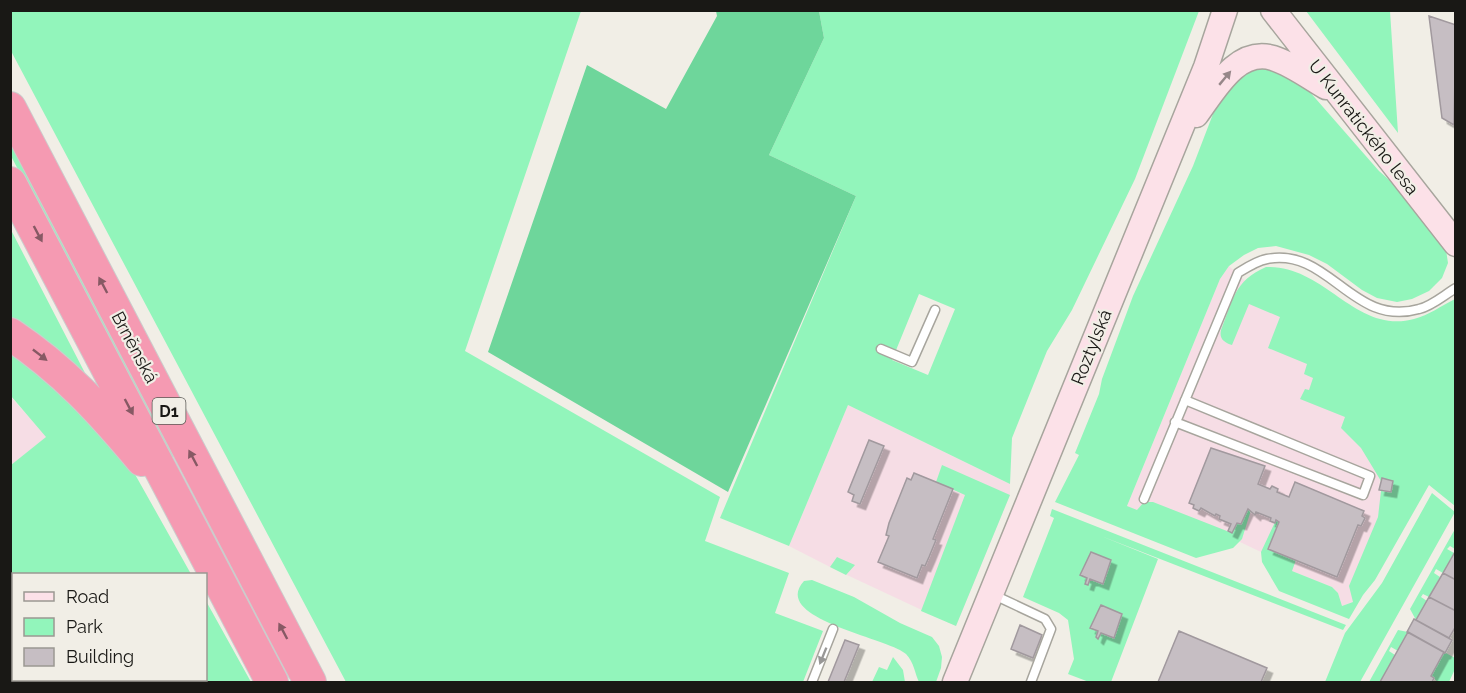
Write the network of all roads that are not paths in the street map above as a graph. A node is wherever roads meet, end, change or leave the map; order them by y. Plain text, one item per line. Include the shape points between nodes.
1 (1226, 10) edge
2 (1273, 10) edge
3 (1337, 93) junction
4 (10, 108) edge
5 (1176, 140) junction
6 (10, 183) edge
7 (1455, 244) edge
8 (1455, 288) edge
9 (935, 310) dead end
10 (10, 334) edge
11 (881, 349) dead end
12 (1185, 400) junction
13 (1175, 422) junction
14 (1144, 499) dead end
15 (182, 510) junction
16 (991, 594) junction
17 (833, 630) dead end
18 (272, 682) edge
19 (310, 682) edge
20 (812, 682) edge
21 (955, 682) edge
22 (1032, 682) edge

1 - 5 main road, Roztylská
2 - 3 main road, U Kunratického lesa
5 -> 3 main road via 1225,76 1251,58 1280,61
3 - 7 main road, U Kunratického lesa
19 -> 4 highway, Brněnská / D1
5 - 16 main road, Roztylská
6 -> 15 highway, Brněnská / D1
8 - 12 lane via 1420,309 1385,312 1356,298 1320,270 1300,262 1284,258 1253,264 1238,273
9 - 11 lane via 912,362
10 -> 15 highway via 87,396
12 - 13 lane
12 - 13 lane via 1370,476 1363,495
13 - 14 lane
15 - 18 highway, Brněnská / D1
16 - 21 main road, Roztylská
16 - 22 lane via 1045,619 1051,629
17 -> 20 lane

